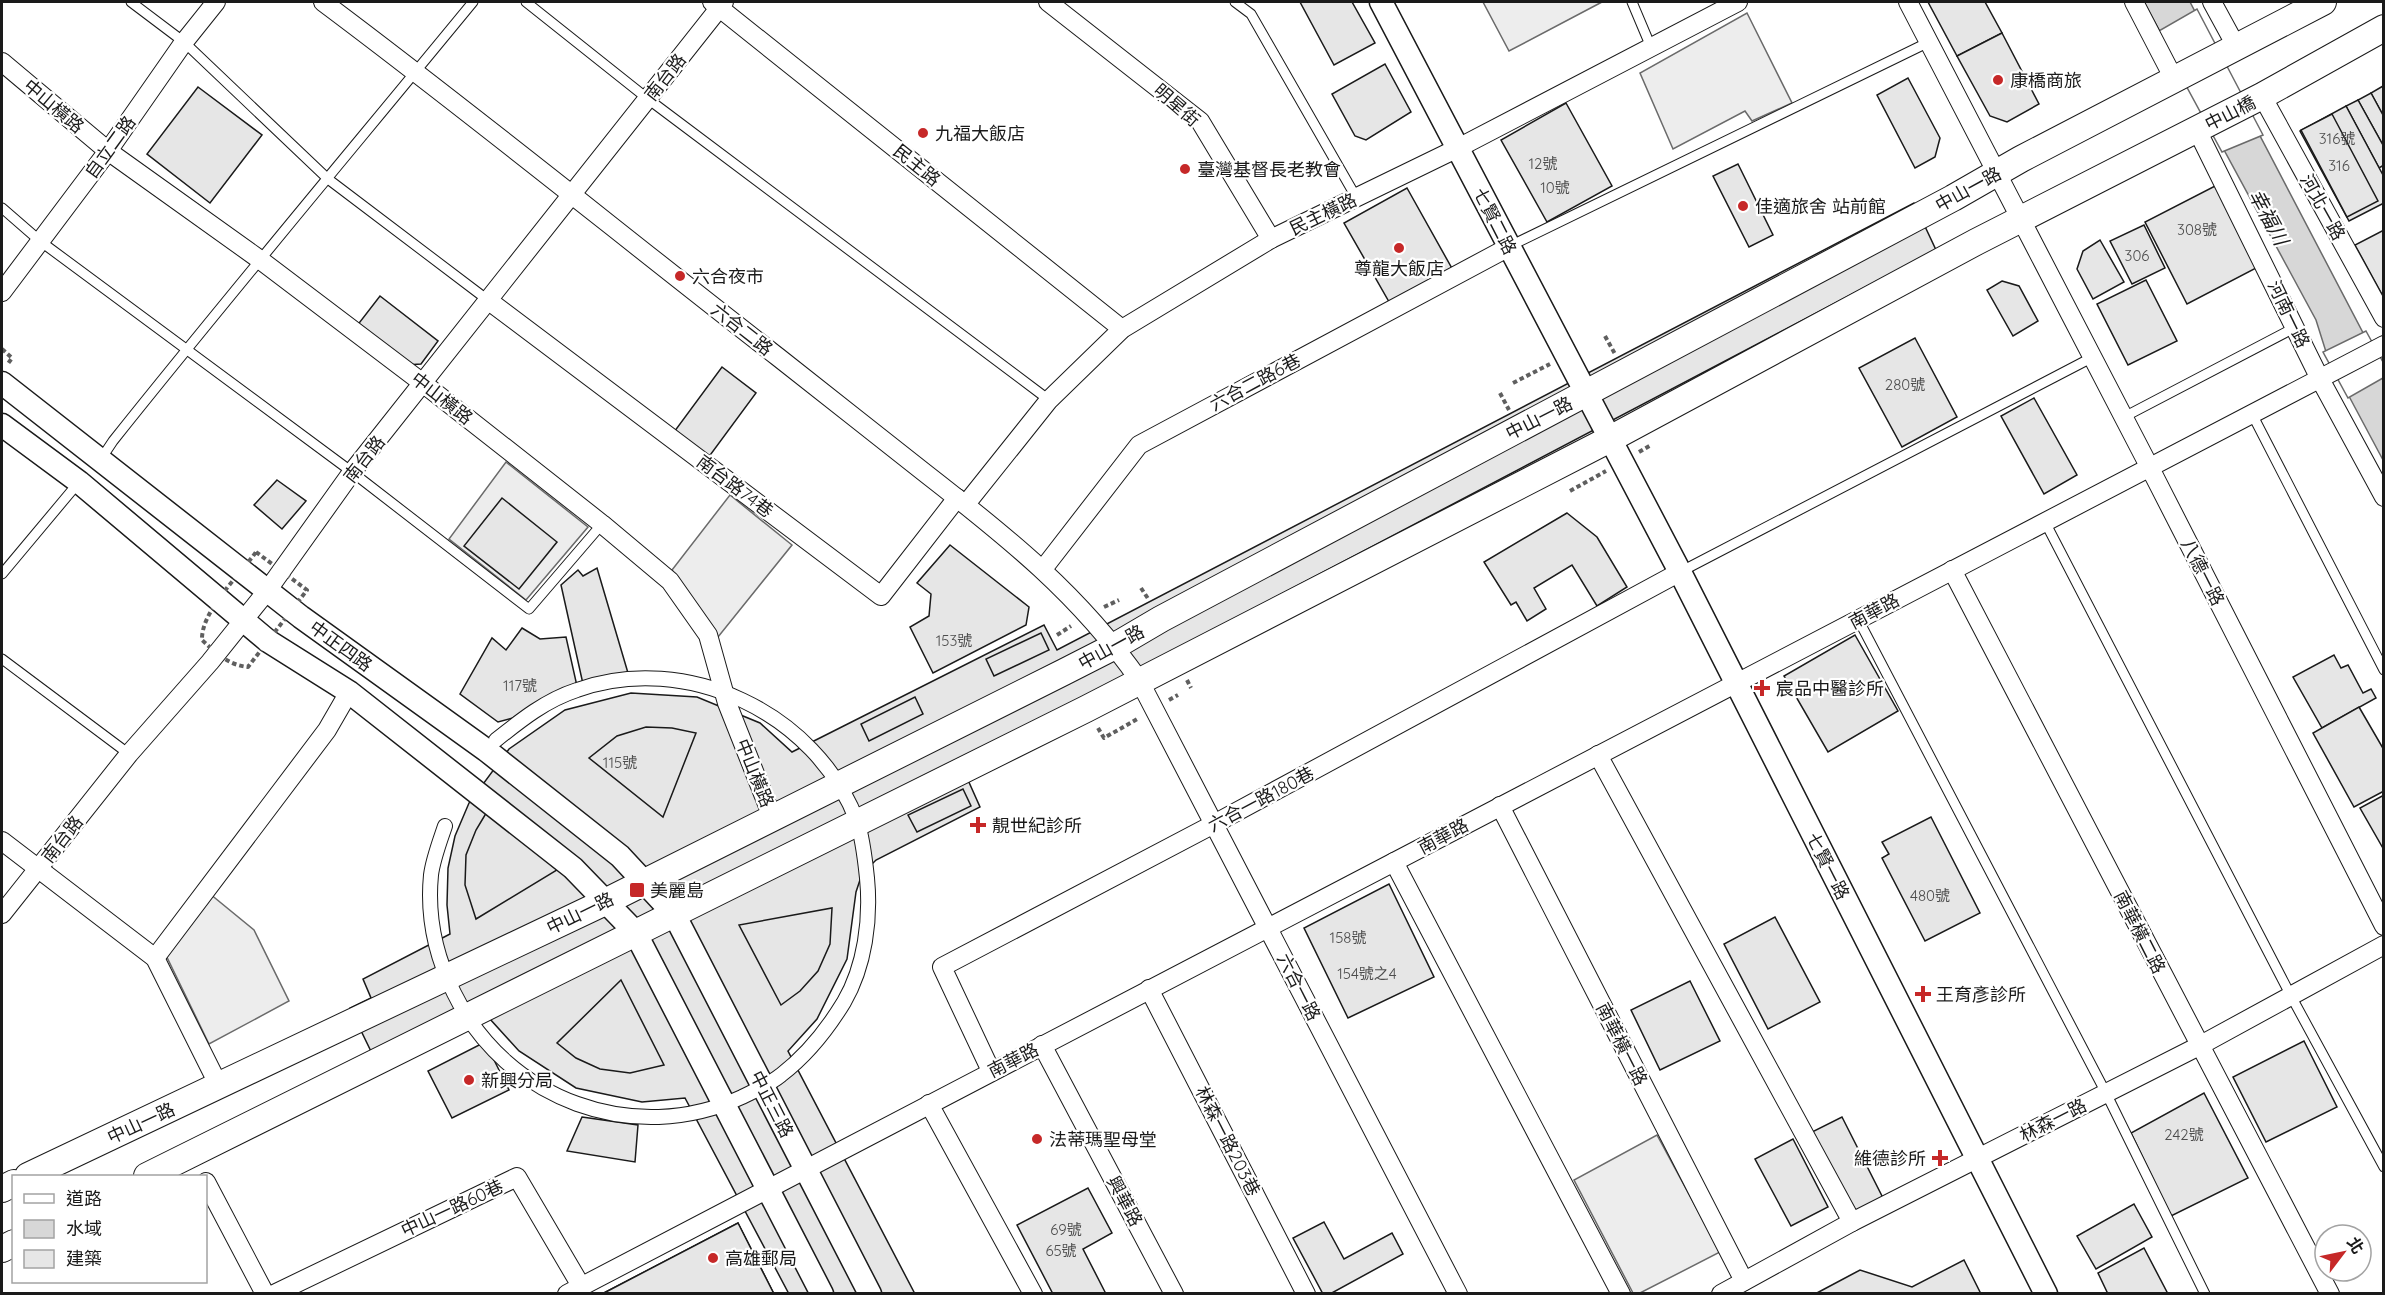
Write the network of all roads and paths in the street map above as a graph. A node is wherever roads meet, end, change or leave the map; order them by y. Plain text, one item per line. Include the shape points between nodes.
1 (131, 2) edge
2 (216, 2) edge
3 (323, 2) edge
4 (473, 2) edge
5 (526, 2) edge
6 (1048, 2) edge
7 (1235, 2) edge
8 (1381, 2) edge
9 (1632, 2) edge
10 (1738, 2) edge
11 (1908, 2) edge
12 (2134, 2) edge
13 (2211, 2) edge
14 (2323, 2) edge
15 (719, 3) edge
16 (2384, 28) edge
17 (184, 42) junction
18 (1929, 42) junction
19 (2236, 46) junction
20 (1652, 47) junction
21 (2, 62) edge
22 (416, 71) junction
23 (2174, 79) junction
24 (2262, 96) junction
25 (648, 99) junction
26 (2197, 130) junction
27 (1458, 148) junction
28 (108, 151) junction
29 (1998, 174) junction
30 (328, 179) junction
31 (571, 196) junction
32 (1356, 197) junction
33 (2, 208) edge
34 (2021, 219) junction
35 (1271, 238) junction
36 (40, 241) junction
37 (1509, 246) junction
38 (259, 259) junction
39 (2, 292) edge
40 (489, 301) junction
41 (2384, 318) edge
42 (2295, 327) junction
43 (1122, 329) junction
44 (2384, 345) edge
45 (2, 350) edge
46 (186, 350) junction
47 (2093, 357) junction
48 (12, 358) dead end
49 (2320, 379) junction
50 (2, 383) edge
51 (424, 384) junction
52 (1586, 394) junction
53 (1049, 400) junction
54 (2252, 414) junction
55 (2124, 417) junction
56 (2, 425) edge
57 (1611, 439) junction
58 (101, 459) junction
59 (2150, 468) junction
60 (352, 472) junction
61 (79, 482) junction
62 (2384, 497) edge
63 (962, 501) junction
64 (2045, 522) junction
65 (602, 524) junction
66 (1043, 569) junction
67 (1953, 570) junction
68 (1680, 572) junction
69 (2, 574) edge
70 (267, 591) junction
71 (1858, 619) junction
72 (243, 621) junction
73 (1116, 646) junction
74 (2, 659) edge
75 (2384, 669) edge
76 (1139, 680) junction
77 (1737, 683) junction
78 (725, 691) junction
79 (349, 692) junction
80 (496, 740) dead end
81 (129, 754) junction
82 (1598, 755) junction
83 (838, 785) junction
84 (1500, 806) junction
85 (773, 819) junction
86 (857, 822) junction
87 (1214, 824) junction
88 (445, 826) dead end
89 (2, 841) edge
90 (1394, 862) junction
91 (38, 869) junction
92 (644, 881) junction
93 (605, 902) junction
94 (2, 914) edge
95 (674, 914) junction
96 (1268, 927) junction
97 (2384, 927) edge
98 (635, 932) junction
99 (2384, 945) edge
100 (155, 958) junction
101 (446, 976) junction
102 (1149, 989) junction
103 (2291, 996) junction
104 (466, 1017) junction
105 (1042, 1045) junction
106 (2199, 1046) junction
107 (991, 1071) junction
108 (219, 1086) junction
109 (763, 1087) junction
110 (2106, 1093) junction
111 (929, 1104) junction
112 (724, 1105) junction
113 (1976, 1159) junction
114 (197, 1165) edge
115 (2384, 1167) edge
116 (805, 1169) junction
117 (30, 1175) edge
118 (152, 1175) edge
119 (207, 1184) edge
120 (768, 1188) junction
121 (1852, 1222) junction
122 (1744, 1281) junction
123 (574, 1290) edge
124 (265, 1293) edge
125 (274, 1293) edge
126 (822, 1293) edge
127 (870, 1293) edge
128 (1033, 1293) edge
129 (1174, 1293) edge
130 (1306, 1293) edge
131 (1458, 1293) edge
132 (1621, 1293) edge
133 (1721, 1293) edge
134 (2046, 1293) edge
135 (2205, 1293) edge
136 (2330, 1293) edge

1 - 17 lane
2 - 17 street, 自立二路
3 - 22 street, 六合二路
4 - 22 lane
5 - 25 lane
6 - 35 street, 明星街 via 1200,120
7 - 32 lane via 1251,14
8 - 27 street, 七賢二路
9 - 20 lane
10 - 20 street, 民主橫路
11 - 18 street, 八德一路
12 - 23 street
13 - 19 street
14 - 19 main road
15 - 25 street, 南台路
15 - 43 street, 民主路
16 - 24 main road
17 - 28 street, 自立二路
17 - 30 lane
18 - 29 street, 八德一路
18 - 37 lane
19 - 23 main road
20 - 27 street, 民主橫路
21 - 28 street, 中山橫路
22 - 30 lane
22 - 31 street, 六合二路
23 - 29 main road, 中山一路
24 - 26 main road, 中山橋
24 - 41 street, 河北一路
25 - 31 street, 南台路
25 - 53 lane
26 - 34 main road
26 - 42 street, 河南一路
27 - 32 street, 民主橫路
27 - 37 street, 七賢二路
28 - 36 street, 自立二路
28 - 38 street, 中山橫路
29 - 34 street, 八德一路
29 - 52 main road, 中山一路
30 - 38 lane
30 - 40 lane
31 - 40 street, 南台路
31 - 63 street, 六合二路
32 - 35 street, 民主橫路
33 - 36 lane
34 - 47 street, 八德一路
34 - 57 main road
35 - 43 street, 民主橫路
36 - 39 street, 自立二路
36 - 46 lane
37 - 52 street, 七賢二路
37 - 66 street, 六合二路6巷 via 1138,445
38 - 46 lane
38 - 51 street, 中山橫路
40 - 51 street, 南台路
40 - 63 street, 南台路74巷 via 881,596
42 - 49 street, 河南一路
42 - 55 lane
43 - 53 street, 民主橫路
44 - 49 street, 南華路
45 - 48 path
46 - 58 lane
46 - 60 lane
47 - 55 street, 八德一路
47 - 68 lane
49 - 54 street, 南華路
49 - 62 street, 河南一路
50 - 58 street, 中正四路
51 - 60 street, 南台路
51 - 65 street, 中山橫路
52 - 57 street, 七賢二路
52 - 73 main road, 中山一路
53 - 63 street, 民主橫路
54 - 59 street, 南華路
54 - 75 lane
55 - 59 street, 八德一路
56 - 61 street, 中正四路
57 - 68 street, 七賢一路
57 - 76 main road
58 - 70 street, 中正四路
59 - 64 street, 南華路
59 - 97 street, 八德一路
60 - 65 lane via 529,609
60 - 70 street, 南台路
61 - 69 lane
61 - 72 street, 中正四路
63 - 66 street, 六合二路
64 - 67 street, 南華路
64 - 103 lane
65 - 78 street, 中山橫路 via 670,581 708,635
66 - 73 street, 六合二路
67 - 71 street, 南華路
67 - 106 street, 南華橫二路
68 - 77 street, 七賢一路
68 - 87 street, 六合一路180巷
70 - 72 street, 南台路
70 - 92 street, 中正四路 via 486,750 620,856
71 - 77 street, 南華路
71 - 110 lane
72 - 79 street, 中正四路
72 - 81 street, 南台路
73 - 76 street, 六合二路
73 - 83 main road, 中山一路
74 - 81 lane
76 - 86 main road
76 - 87 street, 六合一路
77 - 82 street, 南華路
77 - 113 street, 七賢一路
78 - 80 street via 680,680 628,679 578,689 531,712
78 - 83 street via 778,719 818,756
78 - 85 street, 中山橫路
79 - 93 street, 中正四路 via 573,868
79 - 100 street via 327,730
81 - 91 street, 南台路
82 - 84 street, 南華路
82 - 121 street
83 - 85 main road, 中山一路
83 - 86 street
84 - 90 street, 南華路
84 - 122 street, 南華橫一路
85 - 92 main road, 中山一路
86 - 95 main road
86 - 109 street via 870,903 863,953 845,1000 818,1041
87 - 96 street, 六合一路
87 - 107 street, 六合一路180巷 via 942,967
88 - 101 street via 431,873 431,917
89 - 91 street
90 - 96 street, 南華路
90 - 132 street
91 - 94 street, 南台路
91 - 100 street
92 - 93 main road, 中山一路
92 - 95 street, 中正四路
93 - 98 street, 中正四路
93 - 101 main road, 中山一路
95 - 98 main road
95 - 109 street, 中正三路
96 - 102 street, 南華路
96 - 131 street, 六合一路
98 - 104 main road
98 - 112 street
99 - 103 street, 林森一路
100 - 108 street
101 - 104 street
101 - 108 main road, 中山一路
102 - 105 street, 南華路
102 - 130 street, 林森一路203巷
103 - 106 street, 林森一路
103 - 115 lane
104 - 112 street via 488,1046 528,1080 574,1104 624,1116 676,1117
104 - 114 main road
105 - 107 street, 南華路
105 - 129 street, 興華路
106 - 110 street, 林森一路
106 - 136 street, 南華橫二路
107 - 111 street, 南華路
108 - 117 main road, 中山一路
109 - 112 street
109 - 116 street, 中正三路
110 - 113 street, 林森一路
110 - 135 lane
111 - 116 street, 南華路
111 - 128 street
112 - 120 street
113 - 121 street, 林森一路
113 - 134 street, 七賢一路
114 - 118 main road
116 - 120 street, 南華路
116 - 127 street, 中正三路
119 - 124 street
120 - 123 street, 南華路
120 - 126 street
121 - 122 street, 林森一路
122 - 133 street, 林森一路
123 - 125 street, 中山一路60巷 via 517,1178

